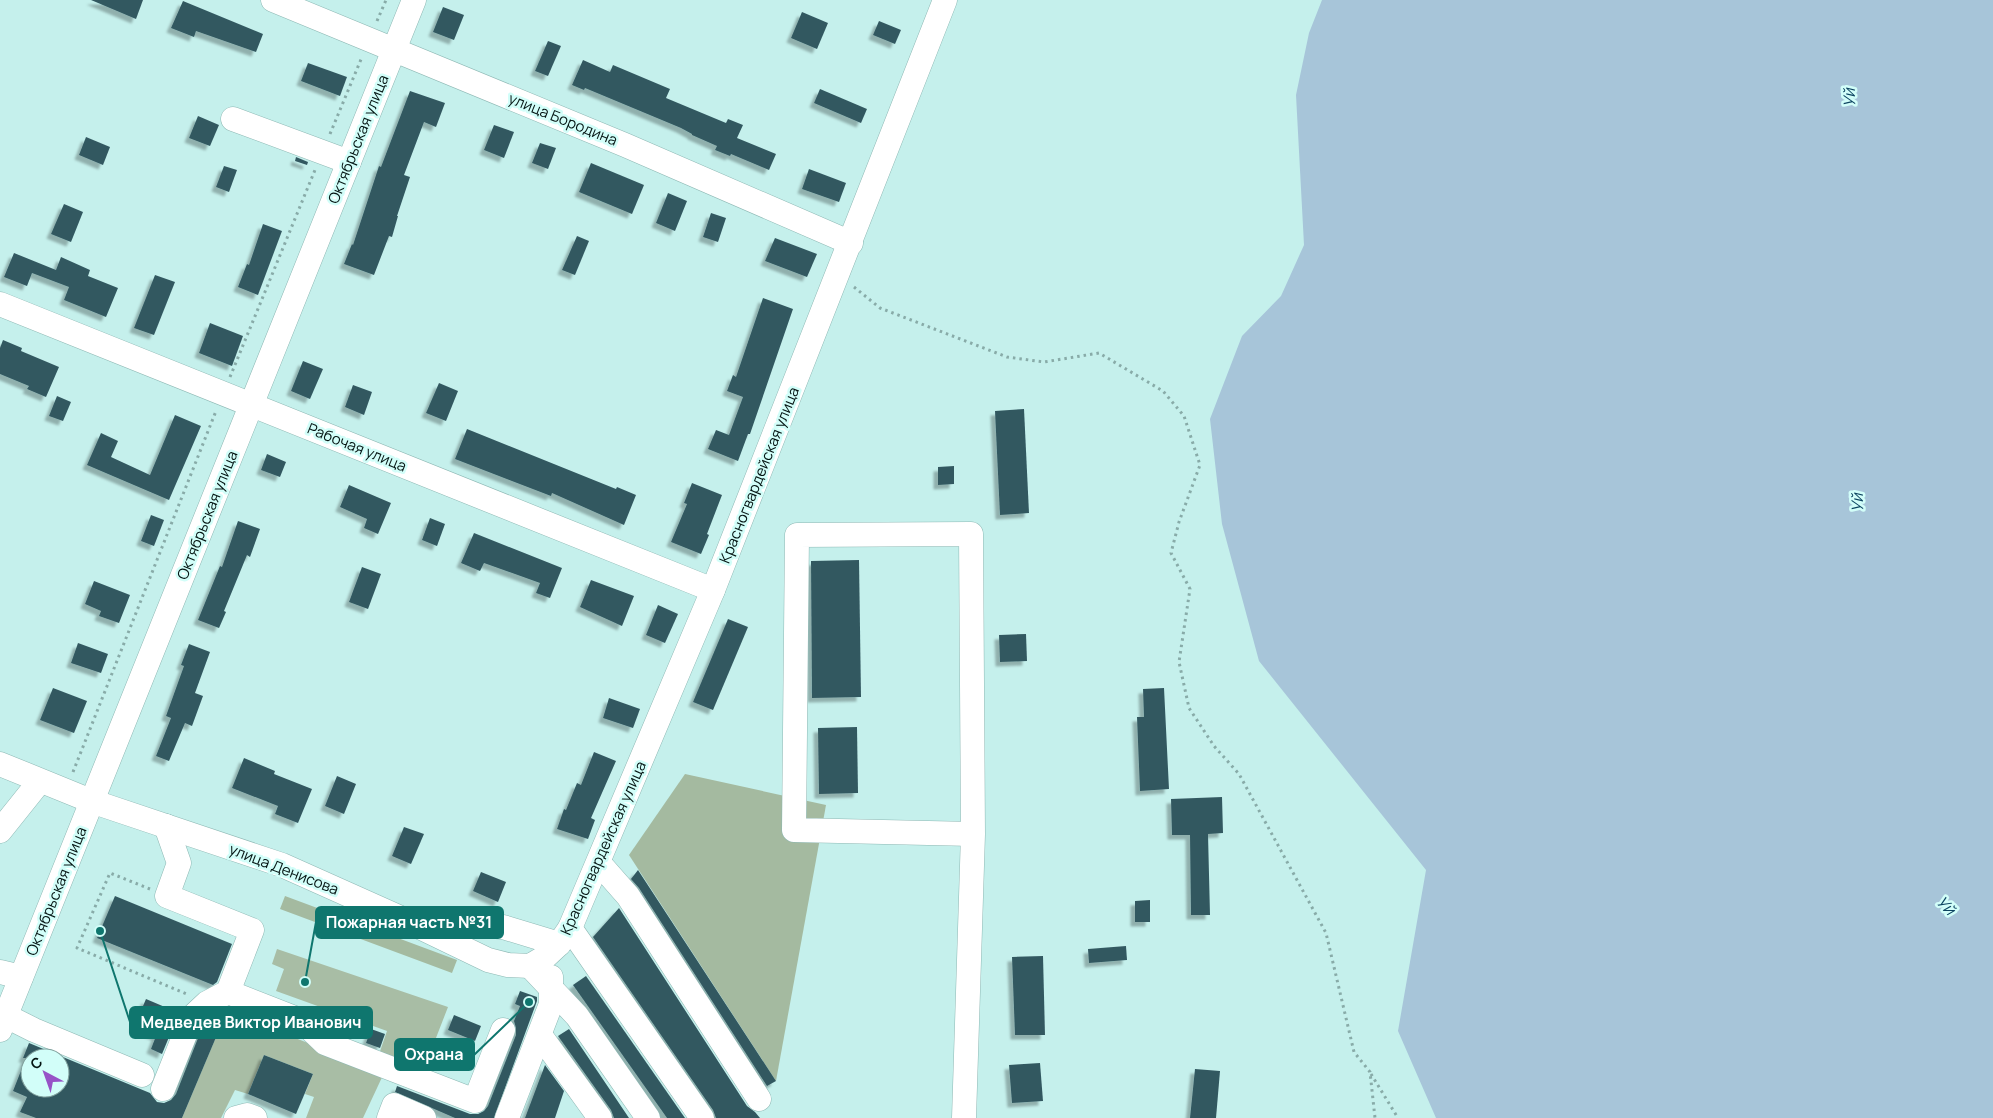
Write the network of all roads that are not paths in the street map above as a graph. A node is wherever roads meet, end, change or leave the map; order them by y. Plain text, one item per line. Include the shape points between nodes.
1 (273, 0) edge
2 (414, 0) edge
3 (945, 0) edge
4 (394, 50) junction
5 (233, 119) dead end
6 (349, 162) junction
7 (851, 243) junction
8 (0, 304) edge
9 (252, 405) junction
10 (713, 590) junction
11 (0, 764) edge
12 (40, 781) junction
13 (91, 801) junction
14 (166, 826) junction
15 (0, 831) edge
16 (973, 834) junction
17 (599, 863) junction
18 (405, 920) junction
19 (565, 936) junction
20 (530, 966) junction
21 (11, 974) edge
22 (551, 987) junction
23 (228, 992) junction
24 (3, 1023) edge
25 (503, 1030) dead end
26 (540, 1035) junction
27 (142, 1076) dead end
28 (163, 1089) dead end
29 (759, 1099) dead end
30 (236, 1118) edge
31 (255, 1118) edge
32 (389, 1118) edge
33 (424, 1118) edge
34 (507, 1118) edge
35 (600, 1118) edge
36 (648, 1118) edge
37 (702, 1118) edge
38 (964, 1118) edge

1 - 4 street, улица Бородина
2 - 4 street, Октябрьская улица
3 - 7 street, Красногвардейская улица
4 - 6 street, Октябрьская улица
4 - 7 street, улица Бородина
5 - 6 street
6 - 9 street, Октябрьская улица
7 - 10 street, Красногвардейская улица
8 - 9 street, Рабочая улица
9 - 10 street, Рабочая улица
9 - 13 street, Октябрьская улица
10 - 17 street, Красногвардейская улица
11 - 12 street, улица Денисова
12 - 13 street, улица Денисова
12 - 15 street
13 - 14 street, улица Денисова
13 - 21 street, Октябрьская улица
14 - 18 street, улица Денисова via 282,865
14 - 23 street via 179,863 166,896 252,930
16 - 16 street via 971,534 797,535 794,830
16 - 38 street
17 - 19 street, Красногвардейская улица
17 - 29 street via 628,896
18 - 19 street via 503,927
18 - 20 street, улица Денисова via 488,960
19 - 20 street via 546,957
19 - 22 street, Красногвардейская улица via 552,968
19 - 37 street
20 - 22 street
21 - 24 street, Октябрьская улица
22 - 26 street, Красногвардейская улица via 551,1004
22 - 36 street via 577,1016
23 - 25 street via 302,1020 325,1043 475,1101
23 - 28 street via 207,1003 192,1017
24 - 27 street via 34,1030
26 - 34 street, Красногвардейская улица
26 - 35 street
30 - 31 street via 246,1115
32 - 33 street via 394,1106

